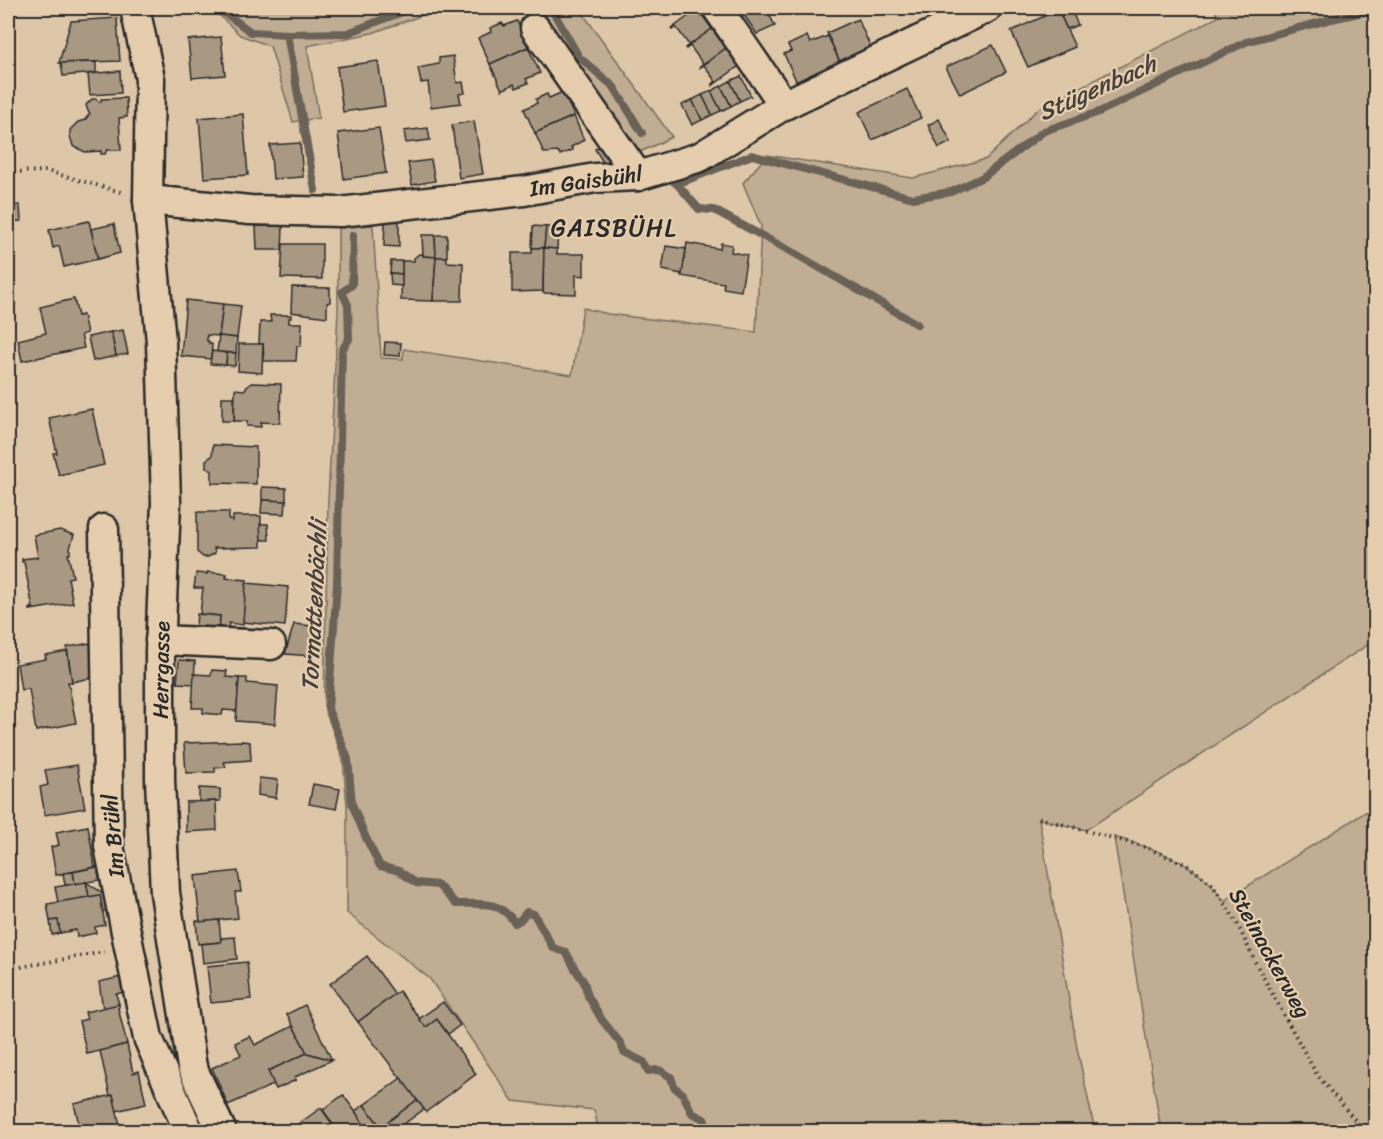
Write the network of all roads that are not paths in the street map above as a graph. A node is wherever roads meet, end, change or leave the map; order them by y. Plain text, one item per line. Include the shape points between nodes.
1 (135, 8) edge
2 (717, 8) edge
3 (987, 8) edge
4 (535, 28) dead end
5 (784, 105) junction
6 (638, 176) junction
7 (148, 200) junction
8 (104, 529) dead end
9 (160, 640) junction
10 (271, 645) dead end
11 (189, 1131) edge
12 (222, 1131) edge

1 - 7 street, Herrgasse via 150,79
2 - 5 street
3 - 5 street, Im Gaisbühl
4 - 6 street
5 - 6 street, Im Gaisbühl via 700,157
6 - 7 street, Im Gaisbühl via 595,178 524,191 340,212 250,210
7 - 9 street, Herrgasse via 161,342 166,491
8 - 11 street, Im Brühl via 109,846 148,1038
9 - 10 street
9 - 12 street, Herrgasse via 165,893 192,1067

